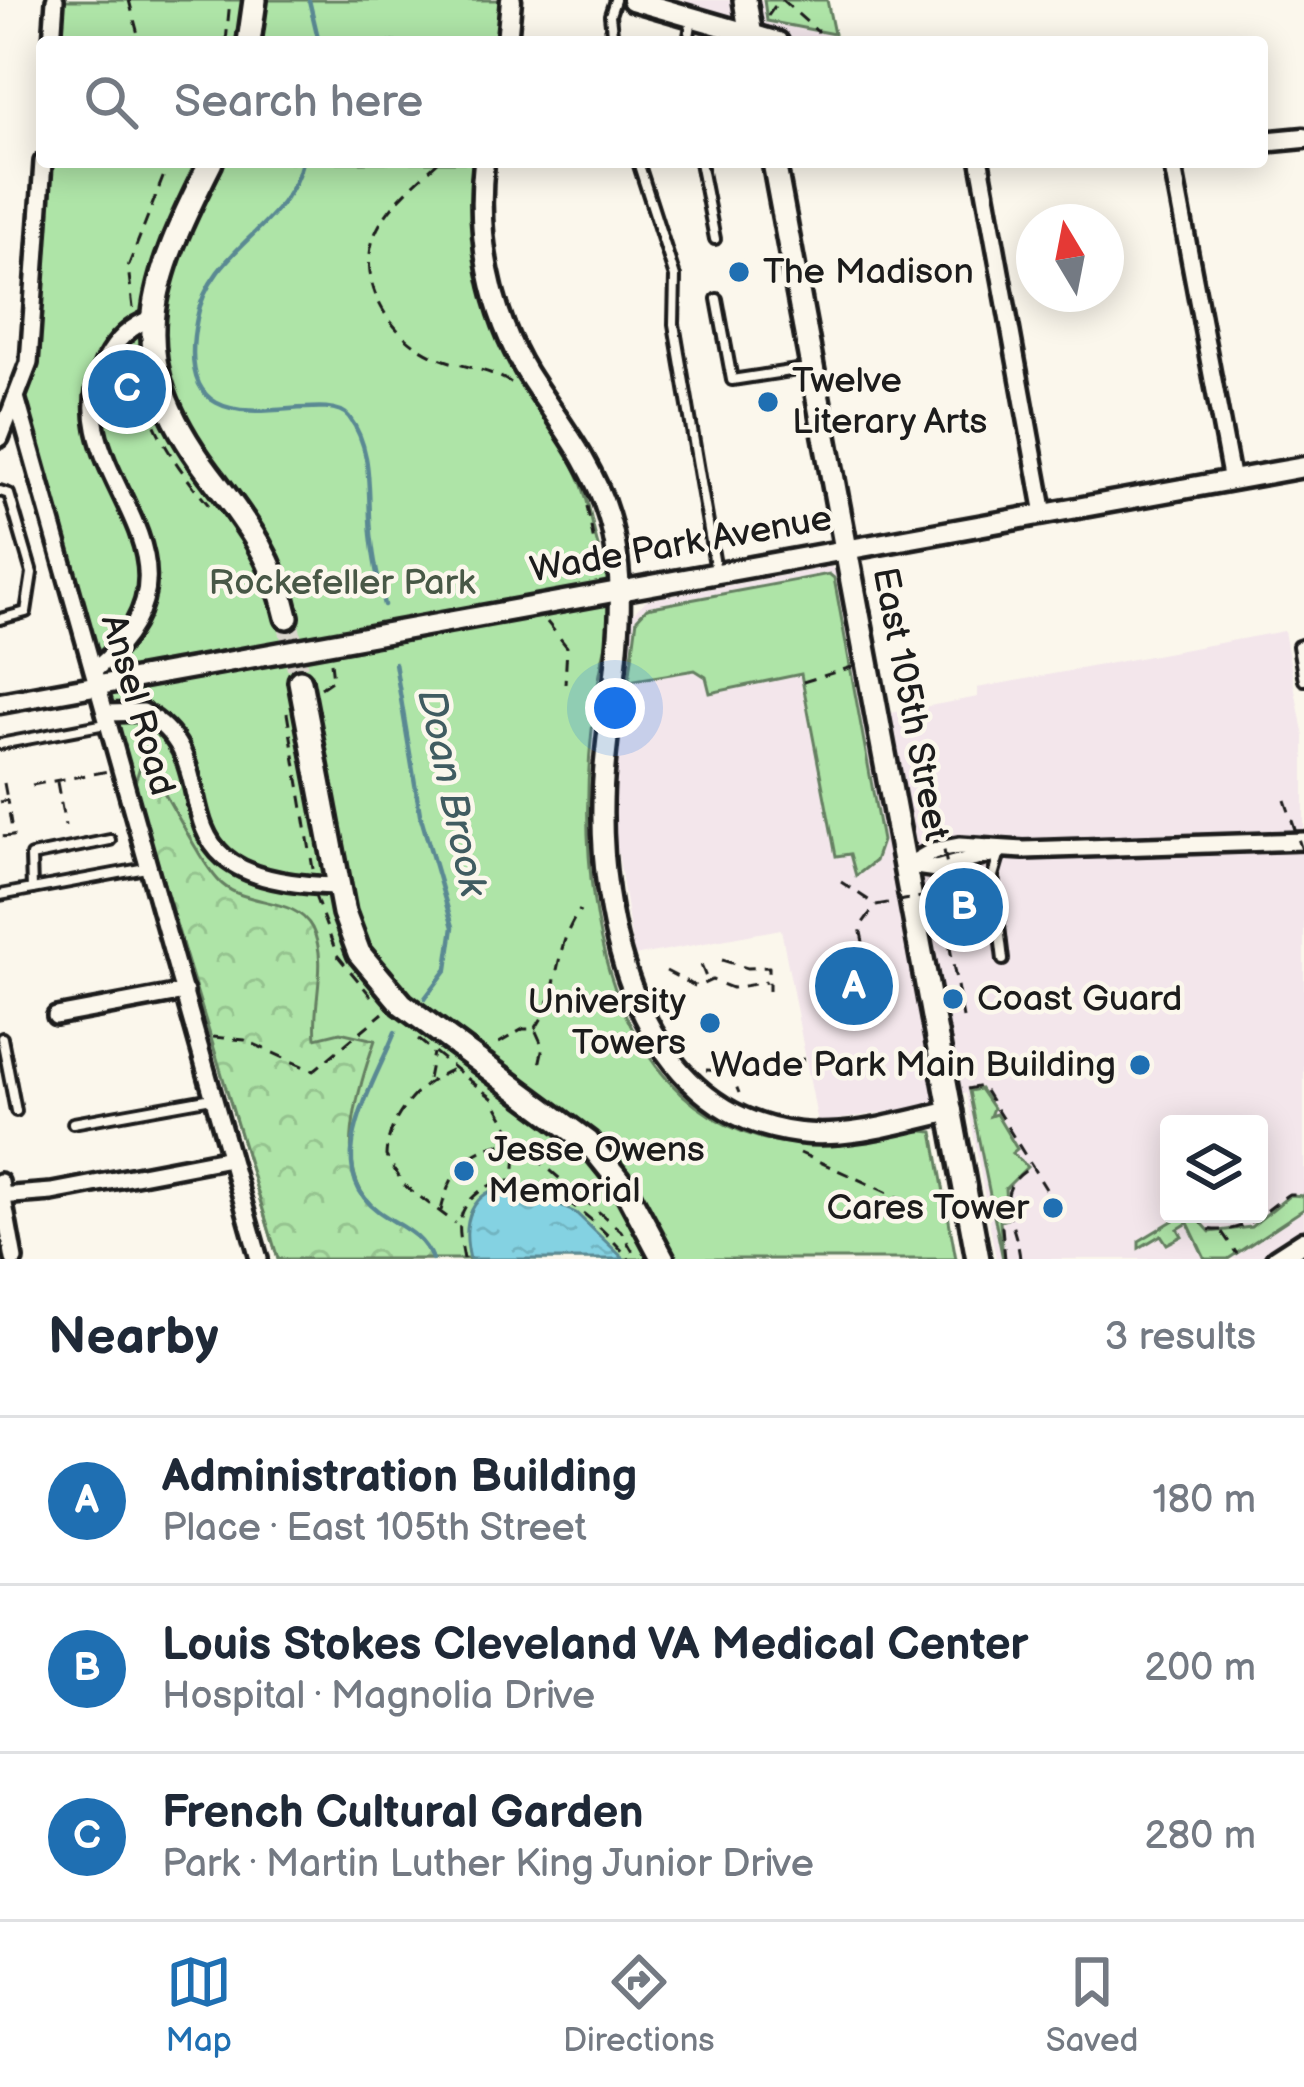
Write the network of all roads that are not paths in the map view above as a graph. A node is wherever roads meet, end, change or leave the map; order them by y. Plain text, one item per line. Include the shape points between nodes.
1 (55, 0) edge
2 (255, 0) edge
3 (511, 0) edge
4 (615, 0) edge
5 (745, 0) edge
6 (642, 1) edge
7 (693, 17) junction
8 (52, 36) edge
9 (250, 36) edge
10 (507, 36) edge
11 (613, 36) edge
12 (689, 36) edge
13 (744, 36) edge
14 (751, 36) edge
15 (1304, 138) edge
16 (1268, 141) edge
17 (44, 168) edge
18 (208, 168) edge
19 (484, 168) edge
20 (640, 168) edge
21 (701, 168) edge
22 (775, 168) edge
23 (981, 168) edge
24 (1173, 168) edge
25 (715, 239) dead end
26 (718, 299) dead end
27 (152, 317) junction
28 (812, 367) junction
29 (16, 397) junction
30 (3, 426) edge
31 (1304, 467) edge
32 (1232, 481) junction
33 (0, 491) edge
34 (1044, 514) junction
35 (845, 549) junction
36 (717, 573) junction
37 (620, 590) junction
38 (287, 617) tunnel mouth
39 (0, 619) edge
40 (1301, 645) edge
41 (99, 676) junction
42 (1304, 680) edge
43 (308, 684) tunnel mouth
44 (0, 703) edge
45 (110, 718) junction
46 (0, 744) edge
47 (110, 840) dead end
48 (1304, 841) edge
49 (1000, 851) junction
50 (909, 866) junction
51 (152, 867) junction
52 (339, 886) junction
53 (32, 889) junction
54 (0, 895) edge
55 (1003, 960) dead end
56 (185, 992) junction
57 (56, 1016) dead end
58 (2, 1038) edge
59 (5, 1078) edge
60 (214, 1098) junction
61 (16, 1111) dead end
62 (952, 1111) junction
63 (73, 1123) dead end
64 (230, 1158) junction
65 (1, 1191) edge
66 (1304, 1241) edge
67 (14, 1259) edge
68 (259, 1259) edge
69 (663, 1259) edge
70 (978, 1259) edge
71 (1276, 1259) edge

1 - 8 street
2 - 9 main road
3 - 10 street
4 - 11 lane
5 - 14 main road
6 - 7 street
7 - 12 lane
7 - 13 street
15 - 16 street
17 - 29 street via 29,363
18 - 27 main road via 167,254
19 - 37 street via 481,218 494,296 515,351 591,472 609,516
20 - 36 lane via 675,278 674,324
21 - 25 lane
22 - 28 main road, East 105th Street
23 - 34 street
24 - 32 street
26 - 28 lane via 732,380
27 - 38 main road via 170,410 263,544
27 - 41 street via 114,346 93,392 100,444 142,531 148,569 131,632
28 - 35 main road, East 105th Street
29 - 30 street
29 - 41 street, Ansel Road
31 - 32 street, Wade Park Avenue
32 - 34 street, Wade Park Avenue
33 - 39 lane via 9,494 32,573 26,612
34 - 35 street, Wade Park Avenue
35 - 36 street, Wade Park Avenue
35 - 50 main road, East 105th Street
36 - 37 street, Wade Park Avenue
37 - 41 street, Wade Park Avenue
37 - 62 street via 602,856 623,965 657,1039 706,1094 776,1129 836,1133
40 - 42 lane
41 - 44 street, Wade Park Avenue
41 - 45 street, Ansel Road
43 - 52 main road
45 - 46 lane
45 - 51 street, Ansel Road
45 - 52 street via 143,712 171,735 206,836 224,859 269,879
47 - 53 lane via 31,856
48 - 49 street
49 - 50 street via 936,869
49 - 55 lane via 993,876
50 - 62 main road, East 105th Street
51 - 53 lane
51 - 56 street, Ansel Road
52 - 69 main road via 353,941 391,992 588,1142 625,1188
53 - 54 lane
56 - 57 street
56 - 60 street, Ansel Road
58 - 59 lane
59 - 61 lane
60 - 63 lane
60 - 64 street, Ansel Road
62 - 70 main road, East 105th Street
64 - 65 street via 52,1192
64 - 68 street, Ansel Road
65 - 67 street
66 - 71 street

